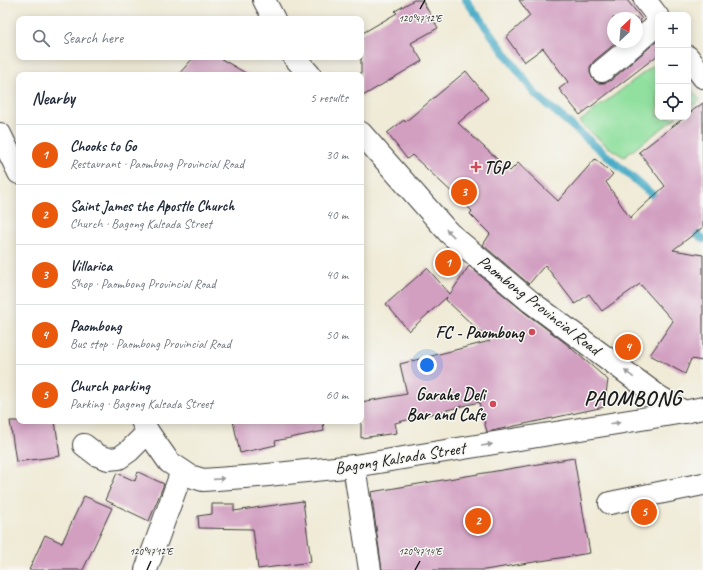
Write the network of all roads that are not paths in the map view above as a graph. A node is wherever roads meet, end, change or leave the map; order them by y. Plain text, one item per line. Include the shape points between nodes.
1 (264, 0) edge
2 (645, 0) edge
3 (655, 13) edge
4 (272, 16) edge
5 (655, 27) edge
6 (643, 37) edge
7 (630, 48) edge
8 (297, 60) edge
9 (691, 61) edge
10 (307, 72) edge
11 (602, 72) dead end
12 (703, 77) edge
13 (0, 134) edge
14 (364, 136) edge
15 (16, 167) edge
16 (693, 410) edge
17 (145, 427) edge
18 (84, 445) dead end
19 (354, 466) junction
20 (182, 471) junction
21 (703, 484) edge
22 (610, 503) dead end
23 (146, 570) edge
24 (370, 570) edge

1 - 4 main road
2 - 3 main road
5 - 6 main road
7 - 11 main road
8 - 10 main road
9 - 12 main road
13 - 15 main road
16 -> 14 main road, Paombong Provincial Road via 658,396 531,302 449,234
19 -> 16 main road, Bagong Kalsada Street
17 - 18 main road via 129,452 119,458 108,459
17 - 20 main road, Bagong Kalsada Street via 169,462
20 -> 19 main road, Bagong Kalsada Street via 203,480
19 - 24 main road
20 - 23 main road
21 - 22 main road

